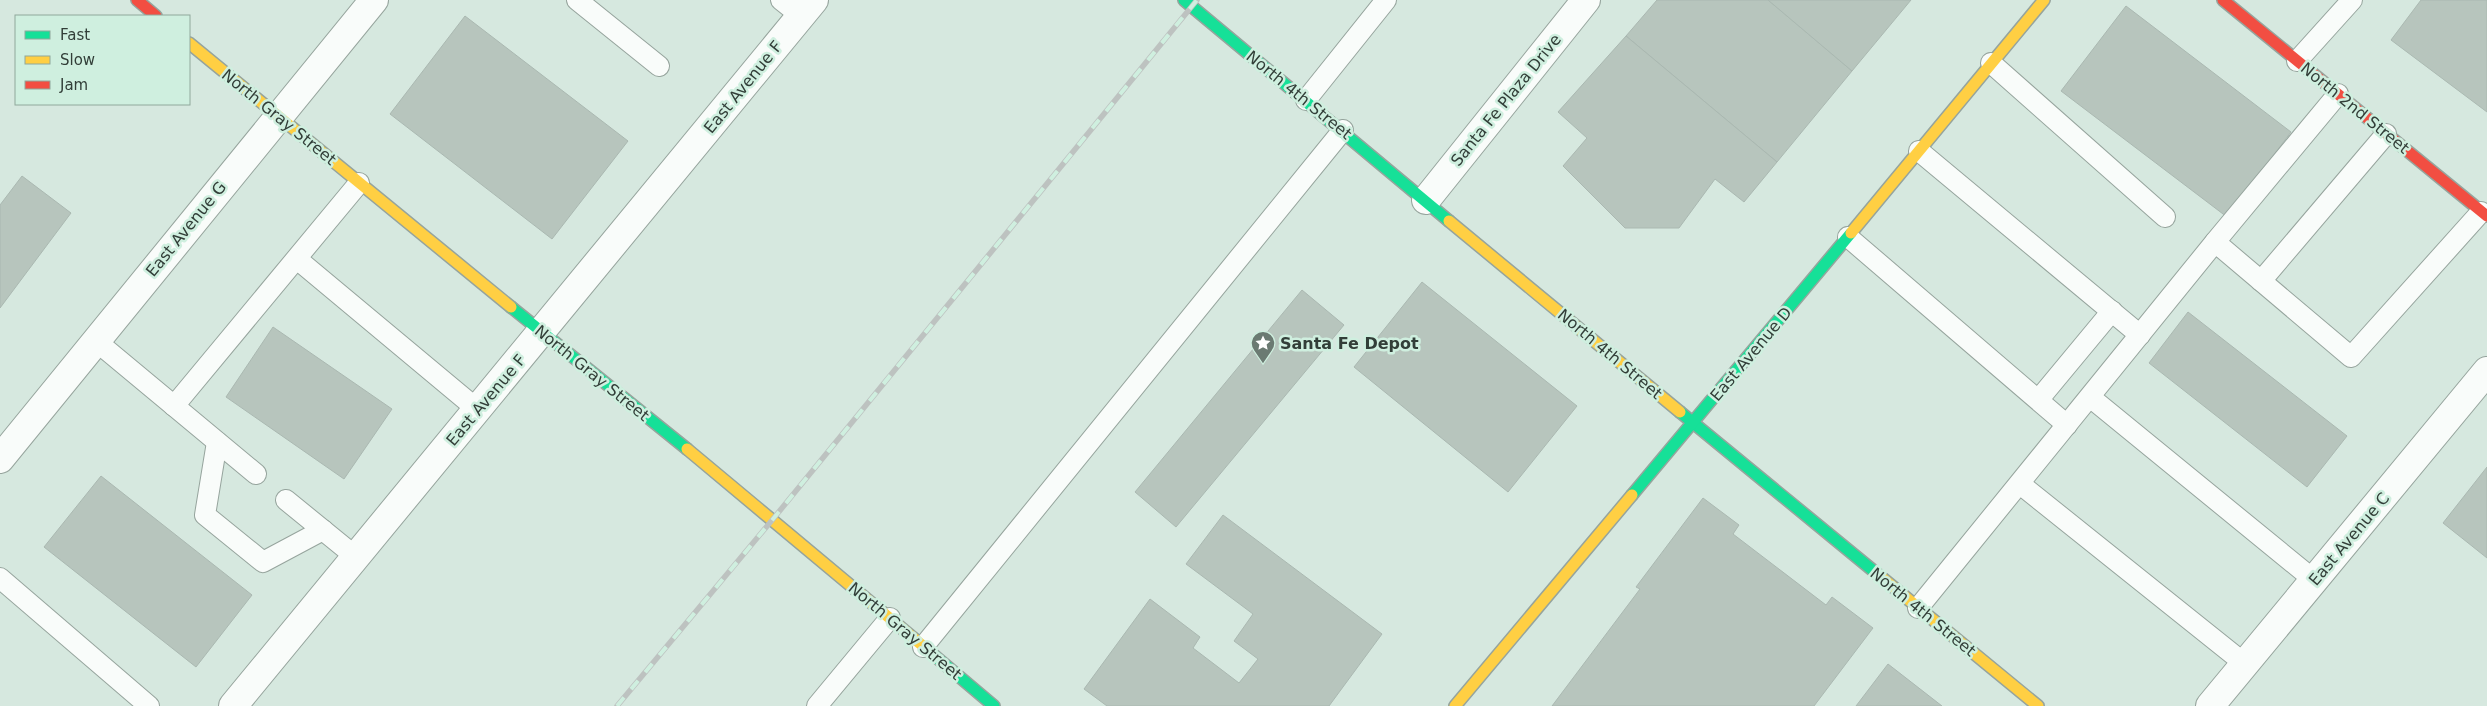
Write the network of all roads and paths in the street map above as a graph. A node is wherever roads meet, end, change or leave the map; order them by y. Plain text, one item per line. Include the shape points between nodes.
1 (137, 0) edge
2 (374, 0) edge
3 (577, 0) edge
4 (1184, 0) edge
5 (1386, 0) edge
6 (1586, 0) edge
7 (2044, 0) edge
8 (2223, 0) edge
9 (2352, 0) edge
10 (799, 5) edge
11 (155, 15) edge
12 (190, 44) edge
13 (2297, 61) junction
14 (1992, 63) junction
15 (659, 66) dead end
16 (2338, 94) junction
17 (1306, 100) junction
18 (278, 116) junction
19 (1343, 130) junction
20 (2386, 134) junction
21 (1919, 151) junction
22 (360, 183) junction
23 (1426, 200) junction
24 (2484, 214) edge
25 (2165, 217) dead end
26 (1848, 237) junction
27 (2215, 242) junction
28 (296, 259) junction
29 (2261, 281) junction
30 (2112, 311) junction
31 (542, 333) junction
32 (2140, 335) junction
33 (96, 341) junction
34 (2487, 371) edge
35 (2090, 397) junction
36 (2039, 399) junction
37 (174, 406) junction
38 (478, 410) junction
39 (1693, 424) junction
40 (2067, 425) junction
41 (217, 442) junction
42 (0, 459) edge
43 (256, 474) dead end
44 (2020, 484) junction
45 (286, 500) dead end
46 (323, 530) junction
47 (356, 558) junction
48 (0, 578) edge
49 (2314, 580) junction
50 (1918, 608) junction
51 (890, 618) junction
52 (923, 647) junction
53 (2245, 664) junction
54 (985, 703) edge
55 (150, 706) edge
56 (234, 706) edge
57 (817, 706) edge
58 (1455, 706) edge
59 (2038, 706) edge
60 (2210, 706) edge

1 - 11 street
2 - 18 street, East Avenue G
3 - 15 lane
4 - 17 street, North 4th Street
5 - 17 lane
6 - 23 street, Santa Fe Plaza Drive
7 - 14 street, East Avenue D
8 - 13 street, North 2nd Street
9 - 13 lane
10 - 31 street, East Avenue F
12 - 18 street, North Gray Street
13 - 16 street, North 2nd Street
14 - 21 street, East Avenue D
14 - 25 lane
16 - 20 street, North 2nd Street
16 - 27 lane
17 - 19 street, North 4th Street
18 - 22 street, North Gray Street
18 - 33 street, East Avenue G
19 - 23 street, North 4th Street
19 - 52 lane
20 - 24 street, North 2nd Street
20 - 29 lane
21 - 26 street, East Avenue D
21 - 30 lane
22 - 28 lane
22 - 31 street, North Gray Street
23 - 39 street, North 4th Street
24 - 29 lane via 2351,357
26 - 36 lane
26 - 39 street, East Avenue D
27 - 29 lane
27 - 32 lane
28 - 37 lane
28 - 38 lane
30 - 32 lane
30 - 36 lane
31 - 38 street, East Avenue F
31 - 51 street, North Gray Street
32 - 35 lane
33 - 37 lane
33 - 42 street, East Avenue G
34 - 49 street, East Avenue C
35 - 40 lane
35 - 49 lane
36 - 40 lane
37 - 41 lane
38 - 47 street, East Avenue F
39 - 50 street, North 4th Street
39 - 58 street, East Avenue D
40 - 44 lane
41 - 43 lane
41 - 46 lane via 205,515 263,562
44 - 50 lane
44 - 53 lane
45 - 46 lane
46 - 47 lane
47 - 56 street, East Avenue F
48 - 55 lane
49 - 53 street, East Avenue C
50 - 59 street, North 4th Street
51 - 52 street, North Gray Street
51 - 57 lane
52 - 54 street, North Gray Street
53 - 60 street, East Avenue C

